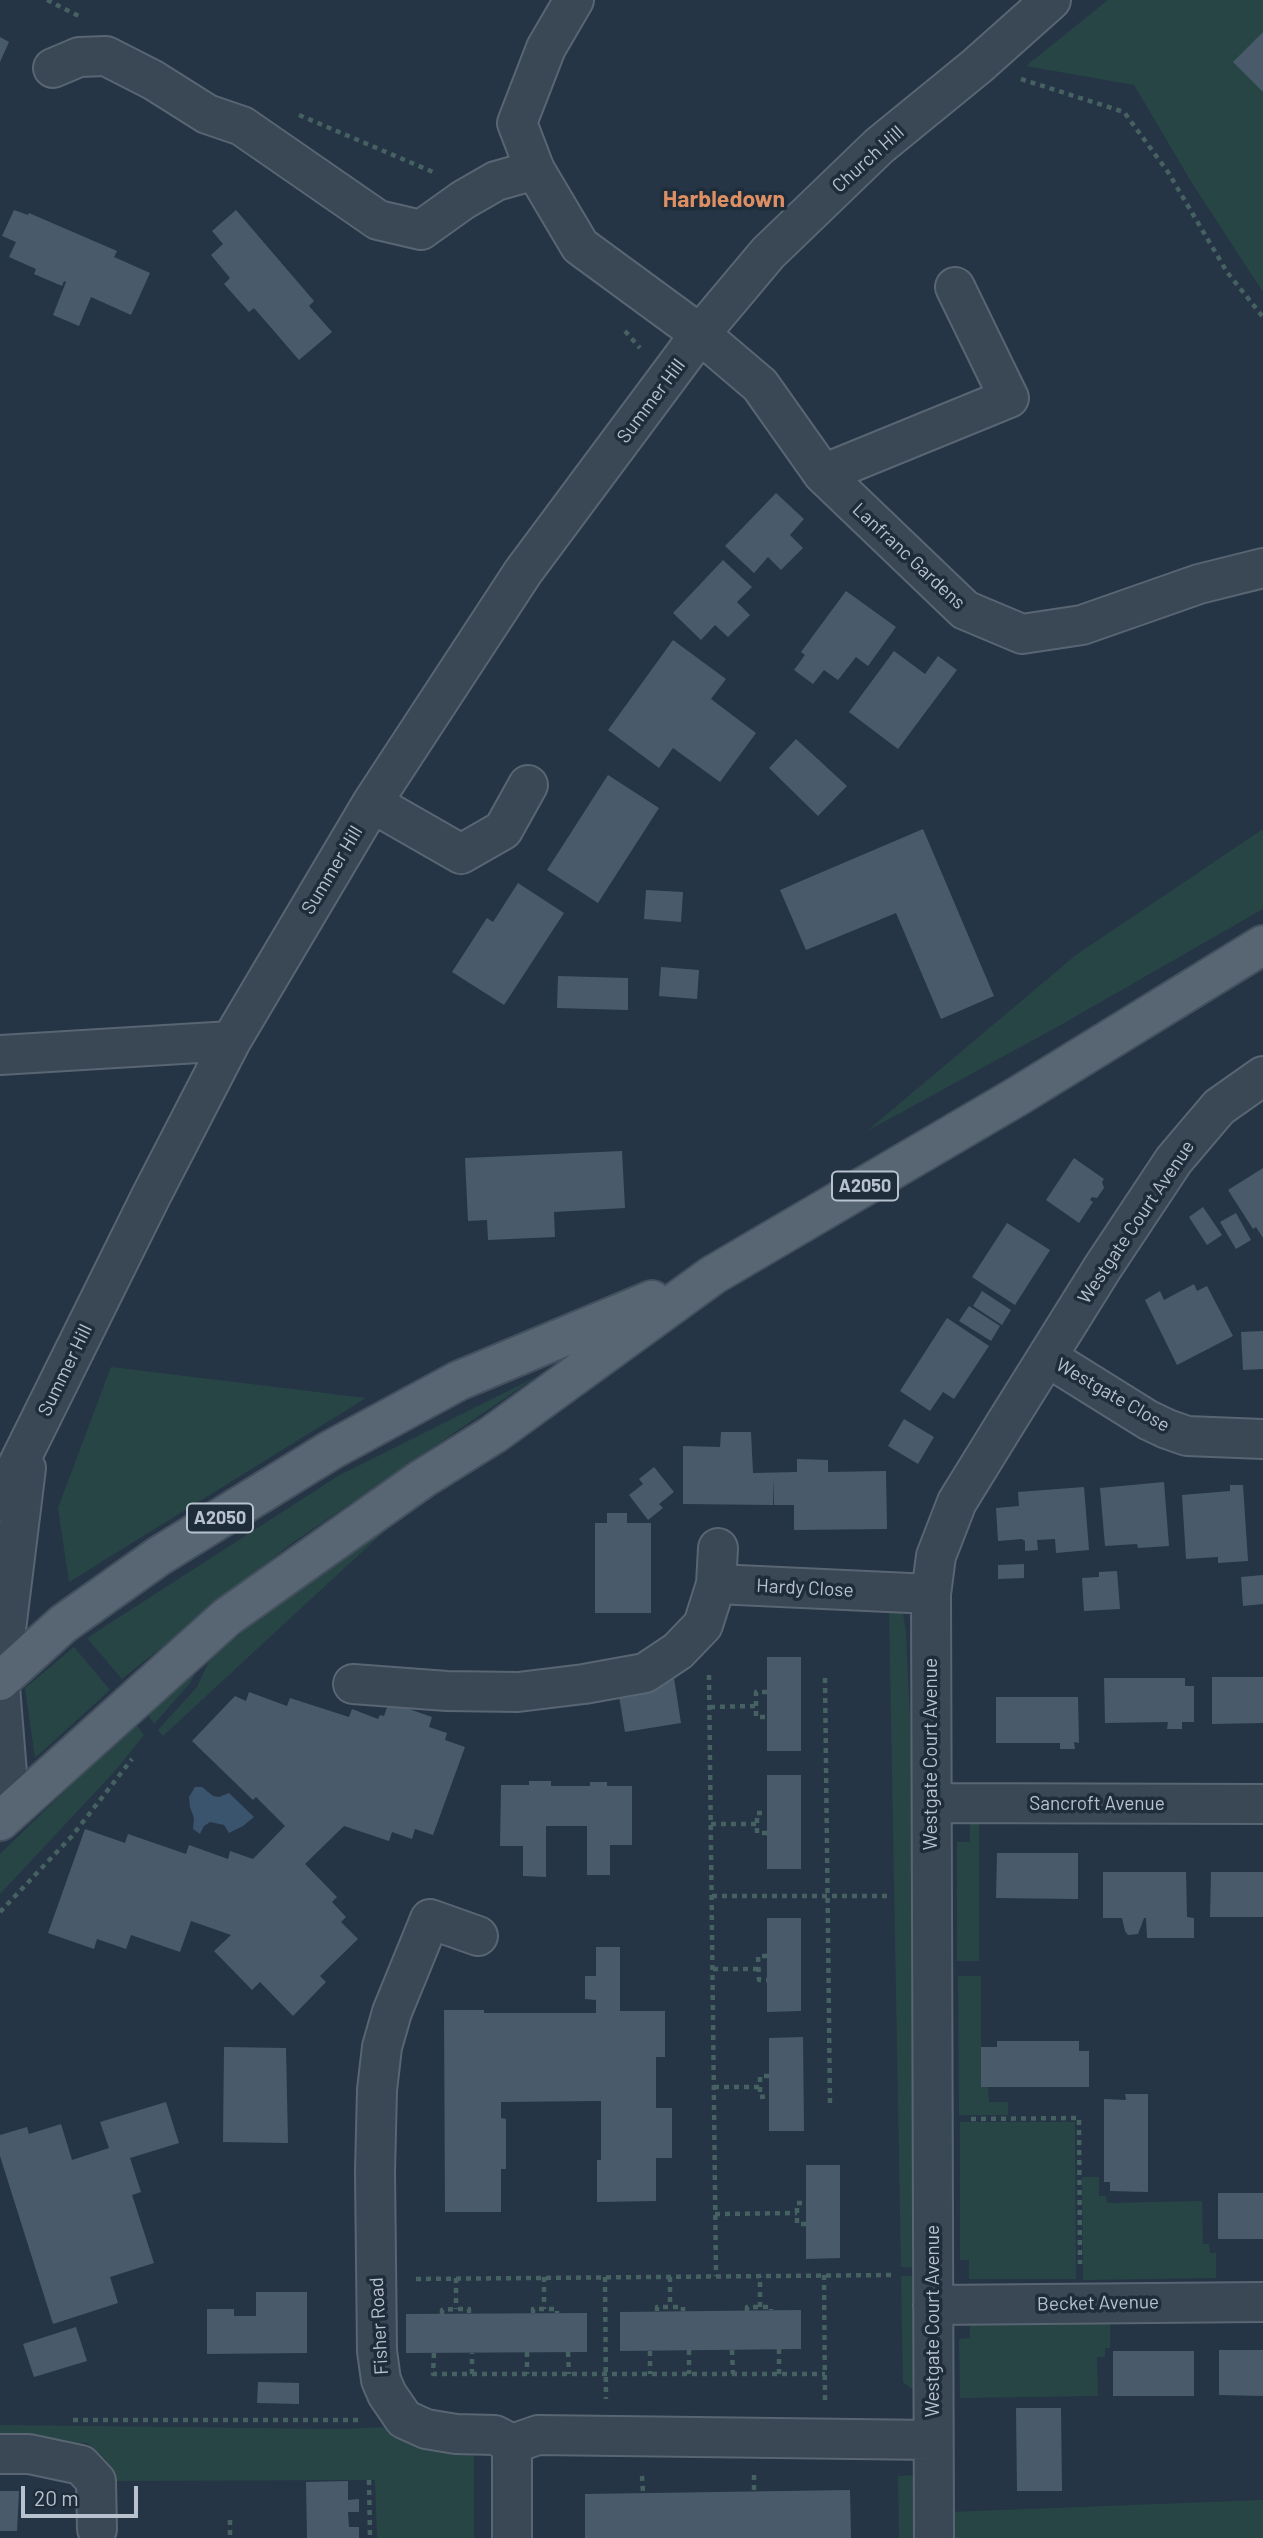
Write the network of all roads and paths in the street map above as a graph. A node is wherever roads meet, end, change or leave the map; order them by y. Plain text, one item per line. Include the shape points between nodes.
1 (1051, 0) edge
2 (571, 1) edge
3 (977, 66) junction
4 (53, 68) dead end
5 (535, 170) junction
6 (955, 287) dead end
7 (1262, 312) edge
8 (700, 334) junction
9 (823, 474) junction
10 (1263, 568) edge
11 (528, 785) dead end
12 (372, 803) junction
13 (1263, 945) edge
14 (231, 1041) junction
15 (0, 1055) edge
16 (1263, 1076) edge
17 (713, 1275) junction
18 (1047, 1357) junction
19 (1263, 1439) edge
20 (29, 1446) junction
21 (0, 1501) edge
22 (931, 1594) junction
23 (703, 1625) junction
24 (825, 1678) dead end
25 (0, 1679) edge
26 (353, 1684) dead end
27 (0, 1687) edge
28 (767, 1692) dead end
29 (756, 1706) junction
30 (710, 1707) junction
31 (767, 1717) dead end
32 (135, 1755) dead end
33 (932, 1803) junction
34 (1263, 1804) edge
35 (767, 1812) dead end
36 (5, 1816) edge
37 (712, 1824) junction
38 (757, 1824) junction
39 (767, 1833) dead end
40 (712, 1896) junction
41 (827, 1896) junction
42 (932, 1896) junction
43 (0, 1912) edge
44 (478, 1936) dead end
45 (767, 1956) dead end
46 (713, 1969) junction
47 (758, 1969) junction
48 (767, 1980) dead end
49 (769, 2076) dead end
50 (714, 2087) junction
51 (760, 2087) junction
52 (769, 2096) dead end
53 (830, 2104) dead end
54 (932, 2119) junction
55 (806, 2203) dead end
56 (797, 2213) junction
57 (715, 2214) junction
58 (806, 2224) dead end
59 (824, 2275) junction
60 (716, 2276) junction
61 (760, 2276) junction
62 (544, 2277) junction
63 (605, 2277) junction
64 (670, 2277) junction
65 (456, 2278) junction
66 (376, 2279) junction
67 (933, 2289) junction
68 (1263, 2302) edge
69 (1080, 2303) junction
70 (670, 2307) junction
71 (760, 2307) junction
72 (456, 2309) junction
73 (544, 2309) junction
74 (771, 2310) dead end
75 (657, 2311) dead end
76 (683, 2311) dead end
77 (747, 2311) dead end
78 (533, 2313) dead end
79 (557, 2313) dead end
80 (442, 2314) dead end
81 (469, 2314) dead end
82 (779, 2349) dead end
83 (689, 2350) dead end
84 (732, 2350) dead end
85 (650, 2351) dead end
86 (568, 2352) dead end
87 (434, 2353) dead end
88 (472, 2353) dead end
89 (527, 2353) dead end
90 (472, 2374) junction
91 (527, 2374) junction
92 (569, 2374) junction
93 (606, 2374) junction
94 (650, 2374) junction
95 (689, 2374) junction
96 (733, 2374) junction
97 (779, 2374) junction
98 (825, 2374) junction
99 (404, 2419) junction
100 (65, 2420) dead end
101 (606, 2436) junction
102 (825, 2438) junction
103 (933, 2440) junction
104 (512, 2444) junction
105 (0, 2454) edge
106 (754, 2476) dead end
107 (642, 2477) dead end
108 (369, 2480) dead end
109 (754, 2492) dead end
110 (643, 2493) dead end
111 (230, 2519) dead end
112 (97, 2529) dead end
113 (230, 2538) edge
114 (370, 2538) edge
115 (512, 2538) edge
116 (934, 2538) edge

1 - 3 street, Church Hill
2 - 5 street, Lanfranc Gardens via 546,48 517,123
3 - 7 path via 1124,112 1168,172 1227,272
3 - 8 street, Church Hill via 879,146 768,253
4 - 5 street via 79,57 106,56 207,114 242,125 377,220 421,230 496,181
5 - 8 street, Lanfranc Gardens via 580,246
6 - 9 street via 1009,398
8 - 9 street, Lanfranc Gardens via 760,385
8 - 12 street, Summer Hill via 523,572
9 - 10 street, Lanfranc Gardens via 965,610 1022,634 1082,625 1199,584
11 - 12 street via 503,830 461,854
12 - 14 street, Summer Hill
13 - 17 main road, A2050
14 - 15 street
14 - 20 street, Summer Hill
16 - 18 street, Westgate Court Avenue via 1219,1107 1174,1160
17 - 25 main road, A2050 via 458,1381 331,1450 159,1556 63,1624
17 - 36 main road, A2050 via 494,1434 422,1479 227,1617
18 - 19 street, Westgate Close via 1167,1429 1187,1436
18 - 22 street, Westgate Court Avenue via 957,1502 936,1556
20 - 21 street, Summer Hill
20 - 25 street, Summer Hill
22 - 23 street, Hardy Close via 717,1566
22 - 33 street, Westgate Court Avenue
23 - 26 street via 678,1651 645,1673 584,1684 518,1692
23 - 30 path via 709,1654
24 - 41 path
27 - 36 street
28 - 29 path via 756,1692
29 - 30 path
29 - 31 path via 756,1717
30 - 37 path
32 - 43 path via 72,1836
33 - 34 street, Sancroft Avenue
33 - 42 street, Westgate Court Avenue
35 - 38 path via 757,1813
37 - 38 path
37 - 40 path
38 - 39 path via 757,1833
40 - 41 path
40 - 46 path
41 - 42 path
41 - 53 path
42 - 54 street, Westgate Court Avenue
44 - 66 street, Fisher Road via 430,1919 392,2012 377,2090
45 - 47 path via 758,1956
46 - 47 path
46 - 50 path
47 - 48 path via 759,1980
49 - 51 path via 760,2076
50 - 51 path
50 - 57 path
51 - 52 path via 760,2097
54 - 67 street, Westgate Court Avenue
54 - 69 path via 1079,2119
55 - 56 path via 797,2203
56 - 57 path
56 - 58 path via 797,2224
57 - 60 path
59 - 61 path
59 - 67 path
59 - 98 path
60 - 61 path
60 - 64 path
61 - 71 path
62 - 63 path
62 - 65 path
62 - 73 path
63 - 64 path
63 - 93 path
64 - 70 path
65 - 66 path
65 - 72 path
66 - 99 street, Fisher Road via 381,2379
67 - 69 street, Becket Avenue
67 - 103 street, Westgate Court Avenue
68 - 69 street, Becket Avenue
70 - 75 path via 657,2307
70 - 76 path via 683,2307
71 - 74 path
71 - 77 path via 747,2307
72 - 80 path via 442,2310
72 - 81 path via 469,2309
73 - 78 path via 533,2309
73 - 79 path via 557,2309
82 - 97 path
83 - 95 path
84 - 96 path
85 - 94 path
86 - 92 path
87 - 90 path via 433,2374
88 - 90 path
89 - 91 path
90 - 91 path
91 - 92 path
92 - 93 path
93 - 94 path
93 - 101 path
94 - 95 path
95 - 96 path
96 - 97 path
97 - 98 path
98 - 102 path
99 - 100 path
99 - 104 street via 426,2430 495,2435
101 - 102 street
101 - 104 street via 538,2435
102 - 103 street
103 - 116 street, Westgate Court Avenue
104 - 115 street
105 - 112 street via 29,2454 80,2465 96,2481
106 - 109 path
107 - 110 path
108 - 114 path
111 - 113 path

